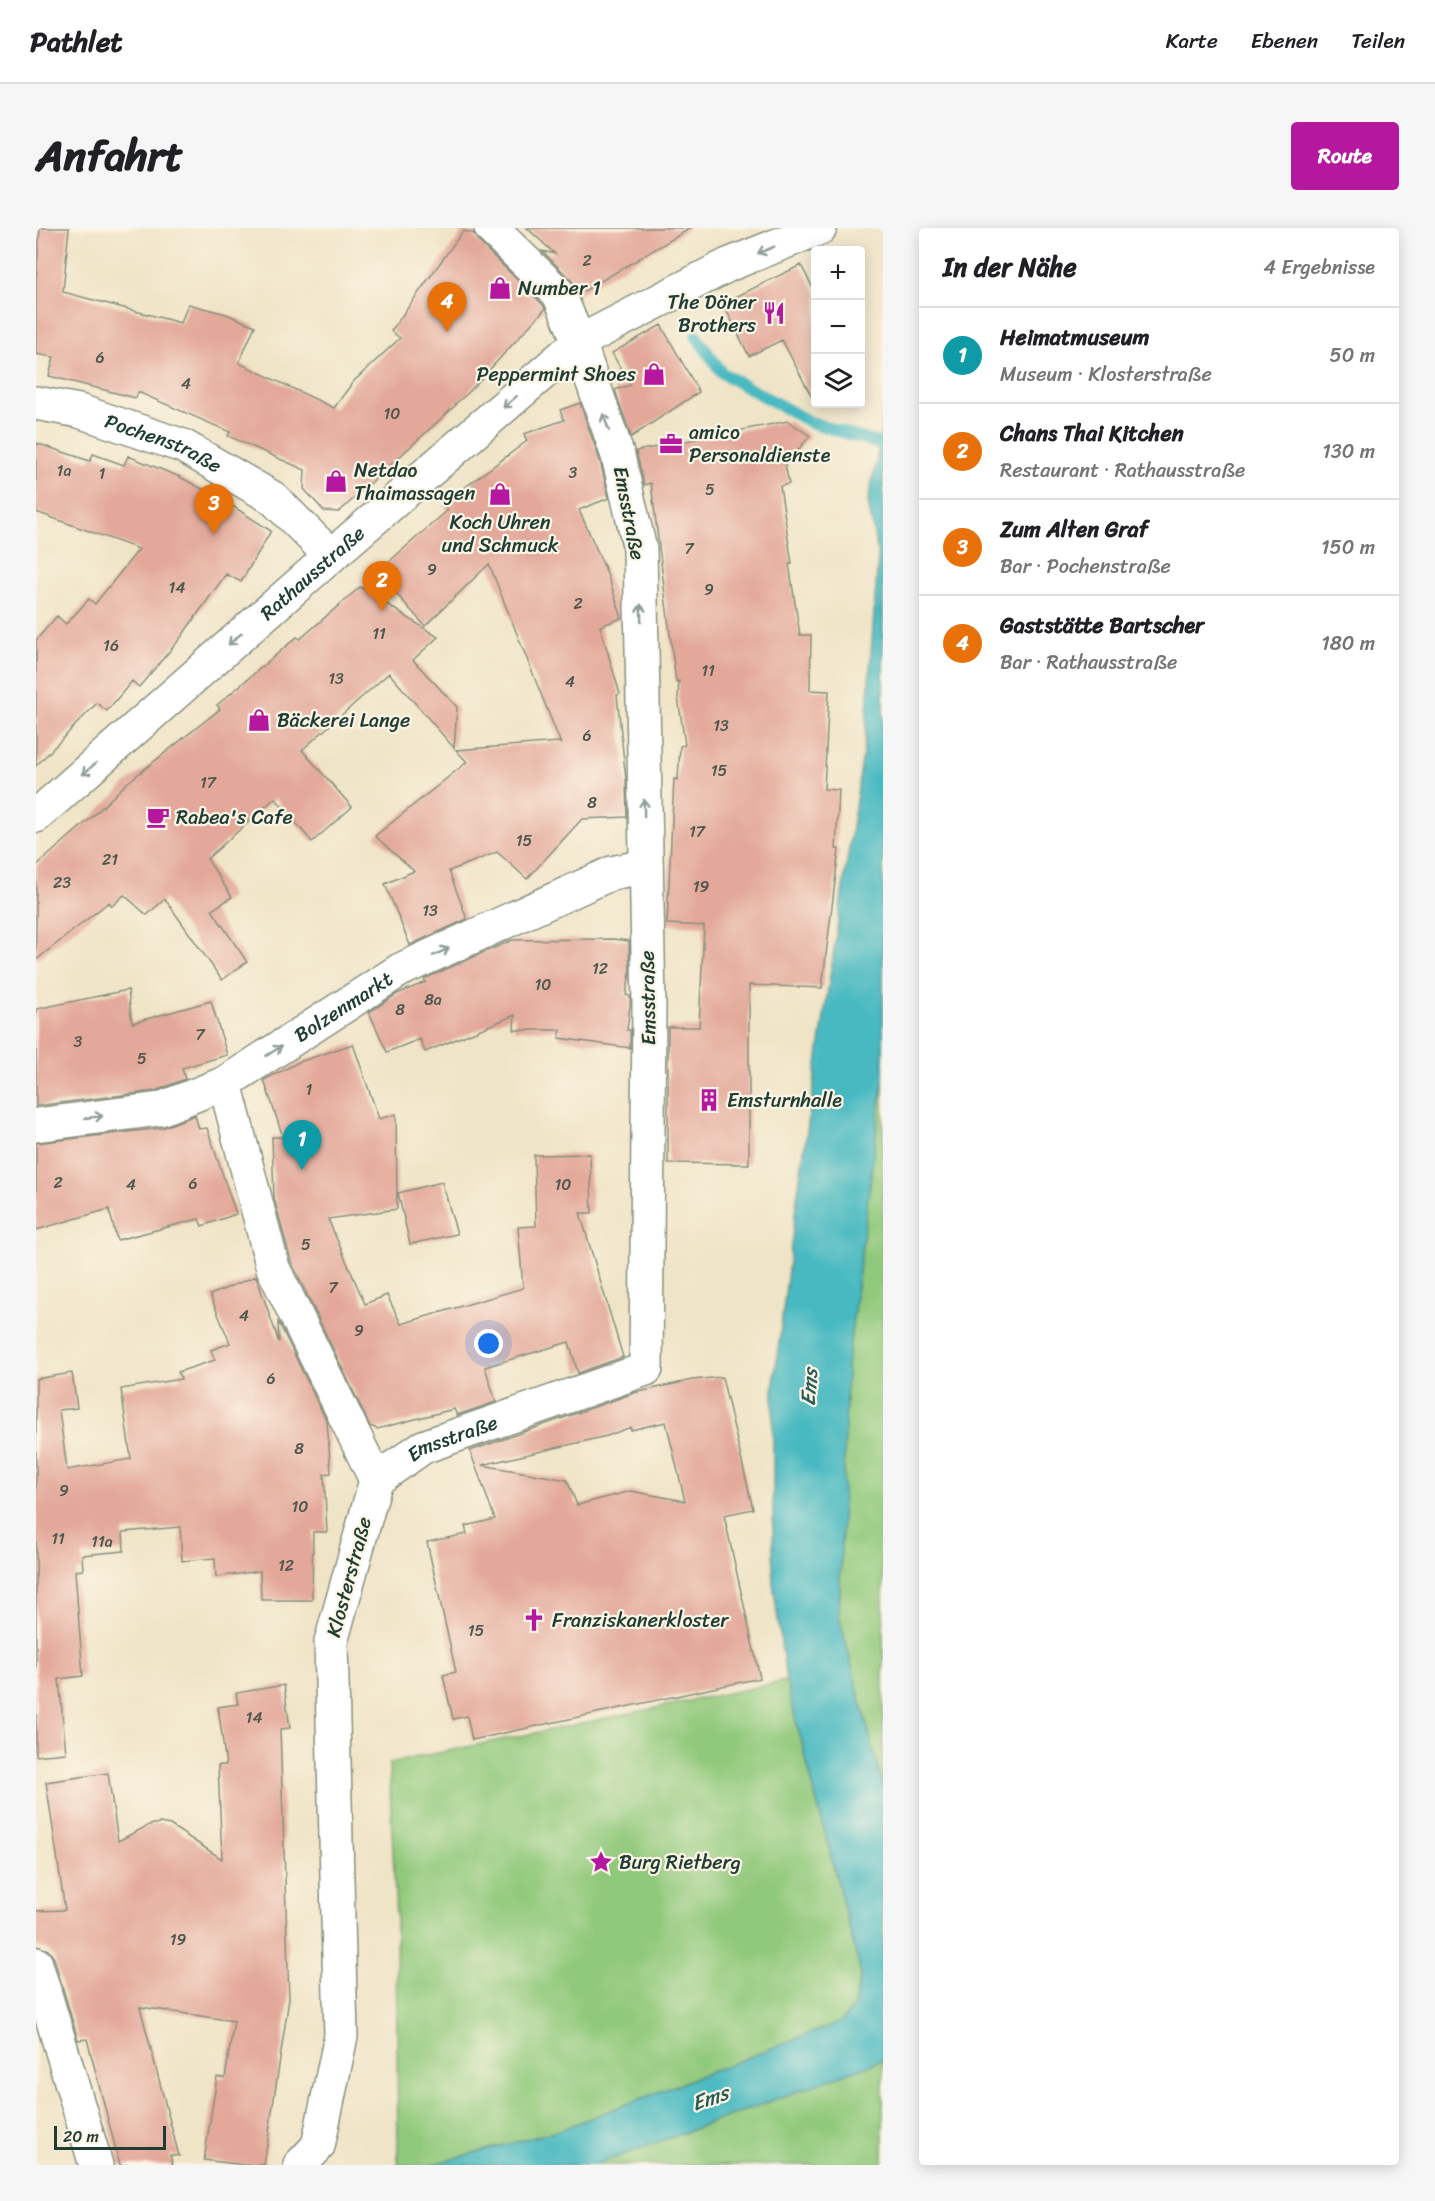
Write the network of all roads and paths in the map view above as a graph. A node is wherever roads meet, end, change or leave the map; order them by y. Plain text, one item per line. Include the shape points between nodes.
1 (491, 228) edge
2 (820, 228) edge
3 (579, 342) junction
4 (36, 403) edge
5 (330, 556) junction
6 (36, 816) edge
7 (646, 866) junction
8 (225, 1083) junction
9 (36, 1125) edge
10 (376, 1480) junction
11 (36, 1964) edge
12 (96, 2165) edge
13 (300, 2165) edge

1 - 3 street, Emsstraße via 559,294
2 -> 3 street, Rathausstraße via 728,265
3 -> 5 street, Rathausstraße
7 -> 3 street, Emsstraße via 640,549 618,456
4 - 5 street, Pochenstraße via 79,411 183,446 273,498
5 -> 6 street, Rathausstraße
8 -> 7 street, Bolzenmarkt via 400,970 612,873
7 - 10 street, Emsstraße via 646,1369 423,1447
9 -> 8 street, Bolzenmarkt via 160,1109
8 - 10 street via 273,1268
10 - 13 street, Klosterstraße via 330,1642 341,2036 318,2146
11 - 12 street

